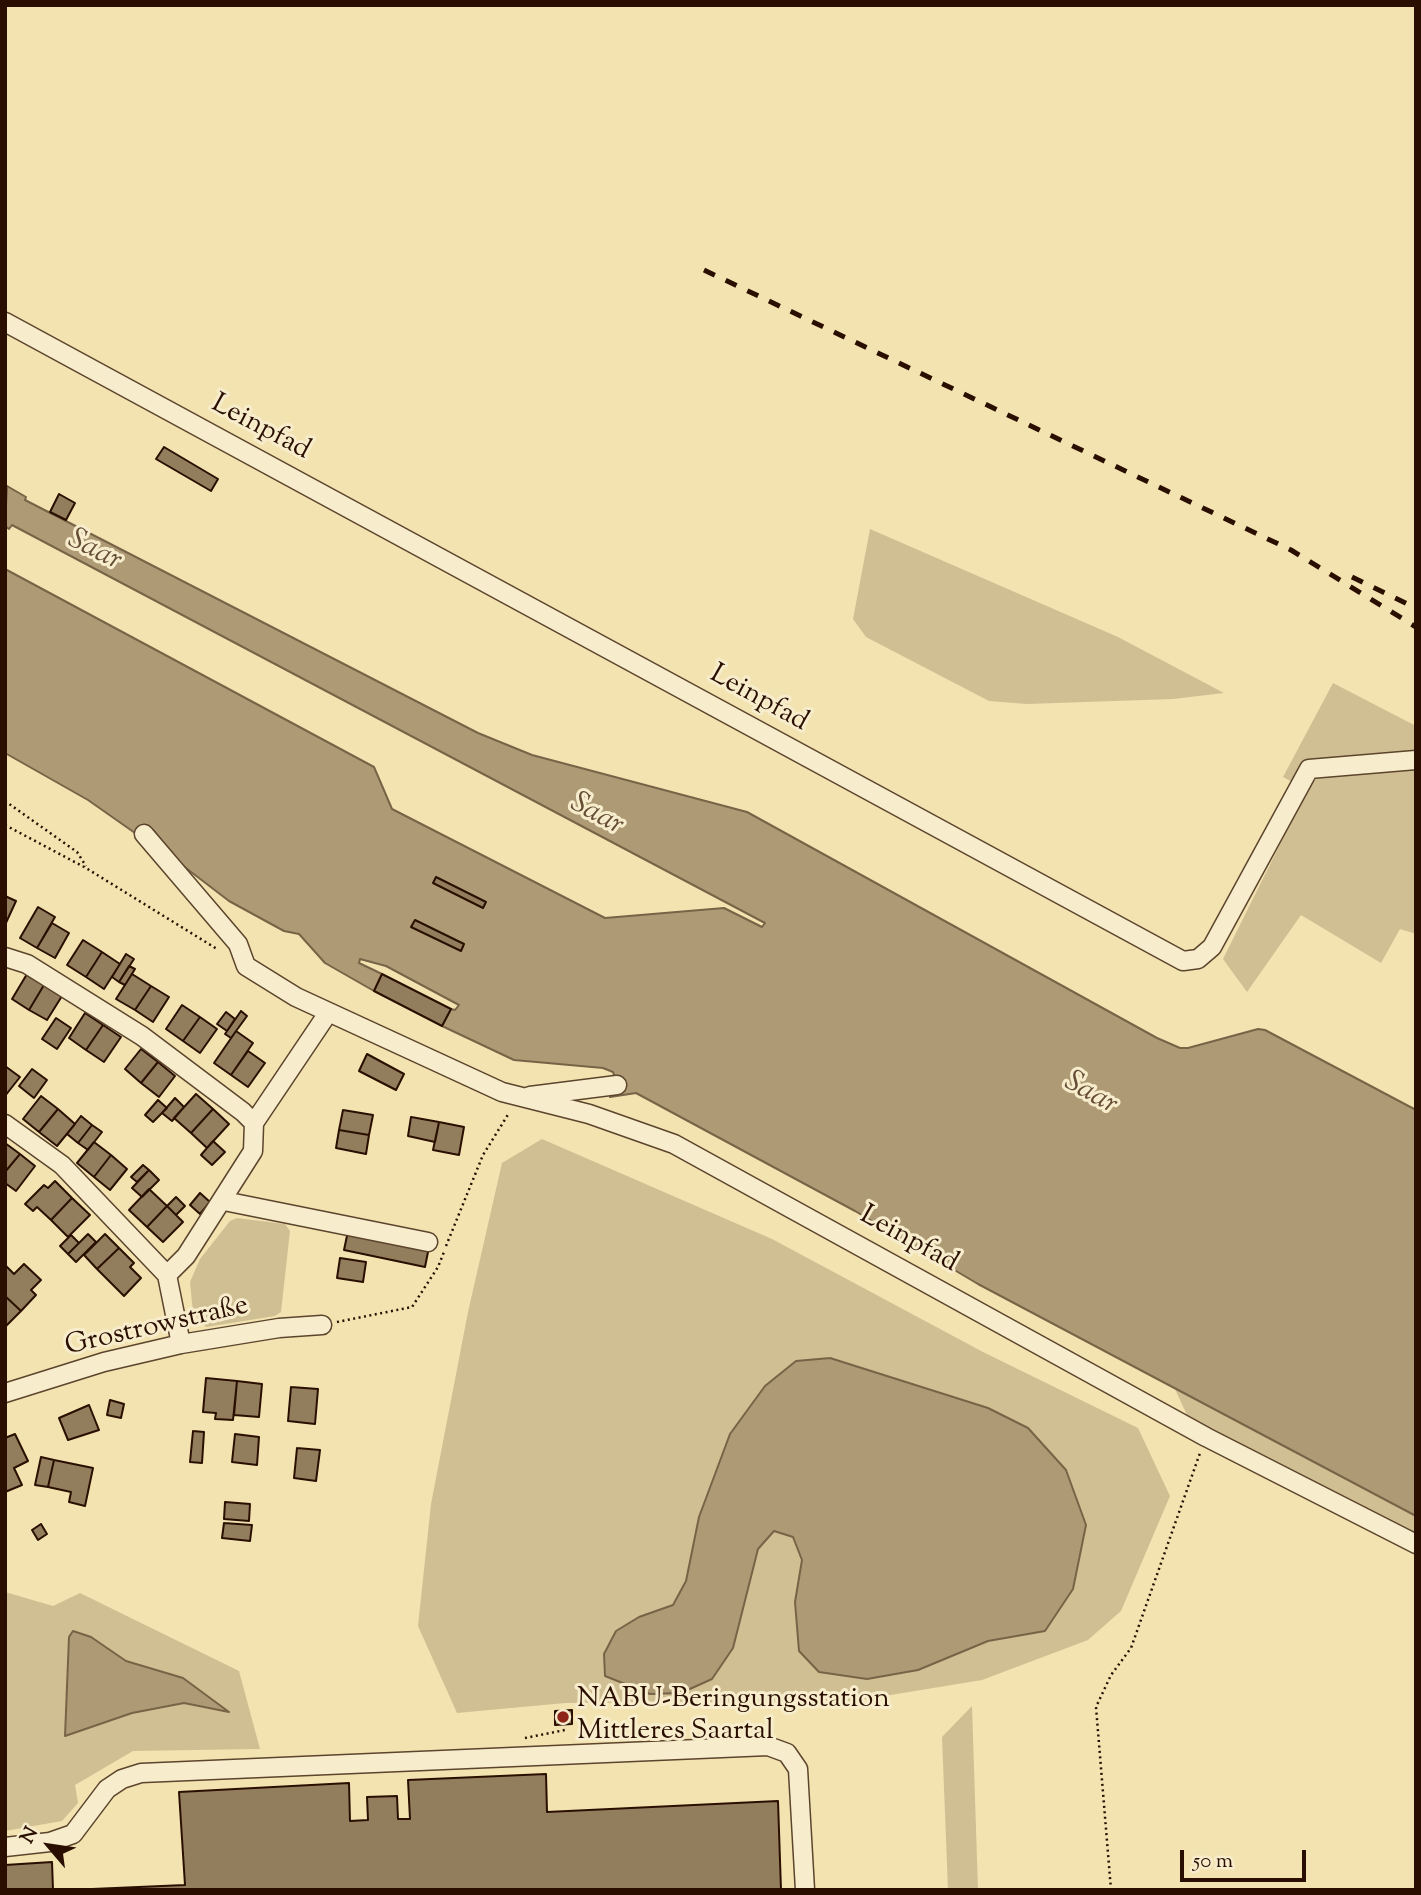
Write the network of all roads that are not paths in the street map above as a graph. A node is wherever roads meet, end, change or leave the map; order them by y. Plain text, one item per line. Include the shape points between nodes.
1 (5, 322) edge
2 (1416, 760) edge
3 (144, 834) dead end
4 (5, 957) edge
5 (328, 1013) junction
6 (617, 1085) dead end
7 (517, 1098) junction
8 (254, 1123) junction
9 (5, 1124) edge
10 (224, 1200) junction
11 (428, 1242) dead end
12 (167, 1275) junction
13 (322, 1325) road end
14 (181, 1344) junction
15 (5, 1393) edge
16 (1416, 1544) edge
17 (5, 1847) edge
18 (805, 1890) edge

1 - 2 street, Leinpfad via 1183,961 1198,959 1212,947 1309,769
3 - 5 street, Leinpfad via 238,944 246,966
4 - 8 street via 27,964 142,1037
5 - 7 street, Leinpfad
5 - 8 street
6 - 7 street
7 - 16 street, Leinpfad via 589,1114 674,1144 1206,1437
8 - 10 street via 253,1151
9 - 12 street via 62,1165
10 - 11 street
10 - 12 street via 186,1256
12 - 14 street
13 - 14 street, Grostrowstraße
14 - 15 street, Grostrowstraße
17 - 18 street via 50,1842 73,1834 107,1789 141,1773 768,1746 786,1753 798,1769

